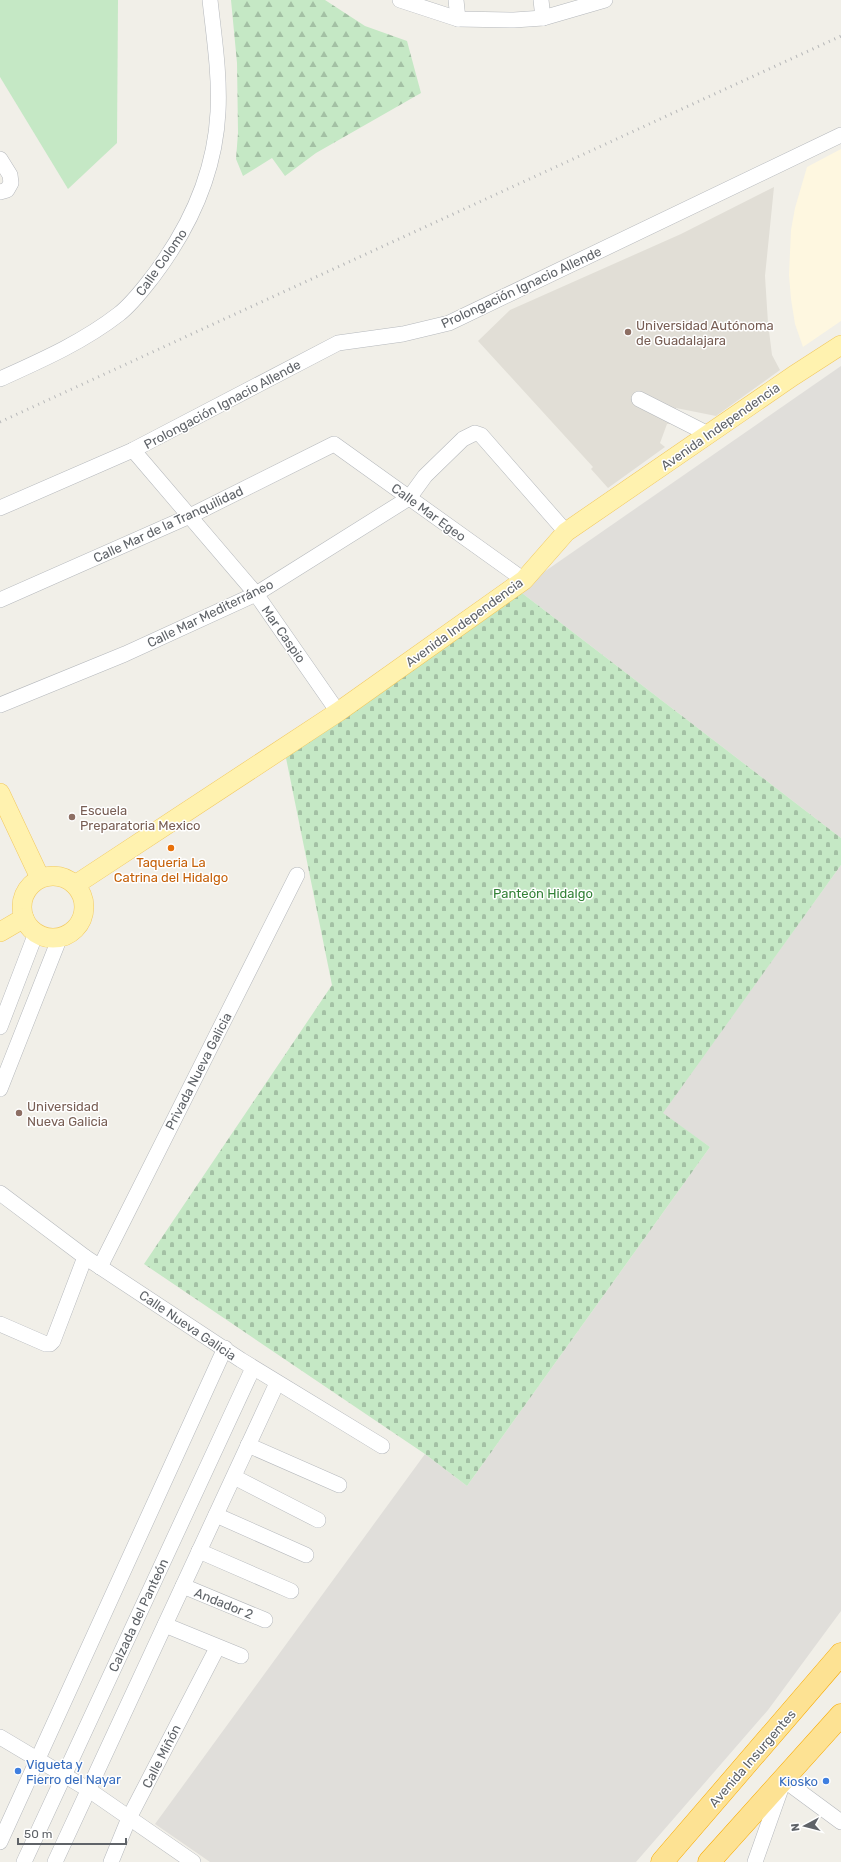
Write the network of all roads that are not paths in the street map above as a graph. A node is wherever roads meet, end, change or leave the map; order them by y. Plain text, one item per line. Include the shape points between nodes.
1 (210, 0) edge
2 (400, 0) edge
3 (456, 0) edge
4 (541, 0) edge
5 (605, 0) edge
6 (543, 18) junction
7 (458, 19) junction
8 (841, 136) edge
9 (0, 159) edge
10 (0, 192) edge
11 (841, 346) edge
12 (0, 379) edge
13 (639, 399) dead end
14 (708, 434) junction
15 (334, 444) joint
16 (133, 450) junction
17 (409, 498) junction
18 (0, 508) edge
19 (190, 516) junction
20 (566, 532) junction
21 (524, 580) junction
22 (256, 594) junction
23 (0, 600) edge
24 (0, 705) edge
25 (338, 712) junction
26 (0, 793) edge
27 (297, 875) dead end
28 (40, 878) junction
29 (75, 885) junction
30 (24, 918) junction
31 (0, 932) edge
32 (36, 933) junction
33 (60, 937) junction
34 (0, 1027) edge
35 (0, 1089) edge
36 (0, 1193) edge
37 (85, 1256) junction
38 (100, 1267) junction
39 (0, 1324) edge
40 (225, 1348) junction
41 (253, 1368) junction
42 (277, 1383) junction
43 (248, 1446) junction
44 (382, 1446) dead end
45 (234, 1477) junction
46 (339, 1485) dead end
47 (216, 1515) junction
48 (318, 1520) dead end
49 (199, 1551) junction
50 (306, 1555) dead end
51 (183, 1586) junction
52 (291, 1591) dead end
53 (265, 1620) dead end
54 (165, 1624) junction
55 (215, 1652) dead end
56 (841, 1654) edge
57 (241, 1656) dead end
58 (841, 1715) edge
59 (0, 1737) edge
60 (36, 1759) junction
61 (64, 1775) junction
62 (784, 1780) junction
63 (88, 1790) junction
64 (129, 1818) junction
65 (841, 1822) edge
66 (0, 1842) edge
67 (24, 1862) edge
68 (55, 1862) edge
69 (111, 1862) edge
70 (193, 1862) edge
71 (662, 1862) edge
72 (709, 1862) edge
73 (755, 1862) edge

1 - 12 street, Calle Colomo via 216,58 217,126 210,167 184,230 170,254 138,296 120,313 78,342
2 - 7 street
3 - 7 street
4 - 6 street
5 - 6 street
6 - 7 street
8 - 16 street, Prolongación Ignacio Allende via 449,323 403,334 338,343
9 - 10 street via 10,175 12,184 7,190
11 - 14 main road, Avenida Independencia
13 - 14 street
14 - 20 main road, Avenida Independencia
15 - 17 street, Calle Mar Egeo
15 - 19 street, Calle Mar de la Tranquilidad
16 - 18 street, Prolongación Ignacio Allende
16 - 19 street, Mar Caspio
17 - 20 street via 425,476 463,439 475,433 481,435
17 - 21 street, Calle Mar Egeo
17 - 22 street, Calle Mar Mediterráneo
19 - 22 street, Mar Caspio
19 - 23 street, Calle Mar de la Tranquilidad
20 - 21 main road, Avenida Independencia
21 - 25 main road, Avenida Independencia
22 - 24 street, Calle Mar Mediterráneo via 125,654
22 - 25 street, Mar Caspio
25 - 29 main road, Avenida Independencia
26 - 28 main road
27 - 38 street, Privada Nueva Galicia
28 - 29 main road via 59,876
28 - 30 main road via 26,890 22,908
29 - 33 main road via 81,892 84,911 76,928
30 - 31 main road
30 - 32 main road
32 - 33 main road via 50,938
32 - 34 street
33 - 35 street
36 - 37 street, Calle Nueva Galicia
37 - 38 street, Calle Nueva Galicia
37 - 39 street via 50,1344
38 - 40 street, Calle Nueva Galicia
40 - 41 street, Calle Nueva Galicia
40 - 60 street
41 - 42 street, Calle Nueva Galicia
41 - 61 street, Calzada del Panteón
42 - 43 street
42 - 44 street, Calle Nueva Galicia
43 - 45 street
43 - 46 street
45 - 47 street
45 - 48 street
47 - 49 street
47 - 50 street
49 - 51 street
49 - 52 street
51 - 53 street, Andador 2
51 - 54 street
54 - 57 street
54 - 63 street
55 - 64 street, Calle Miñón
56 - 71 highway, Avenida Insurgentes
58 - 62 highway
59 - 60 street
60 - 61 street
60 - 66 street
61 - 63 street
61 - 67 street, Calzada del Panteón
62 - 65 street
62 - 72 highway
62 - 73 street
63 - 64 street
63 - 68 street
64 - 69 street, Calle Miñón
64 - 70 street

